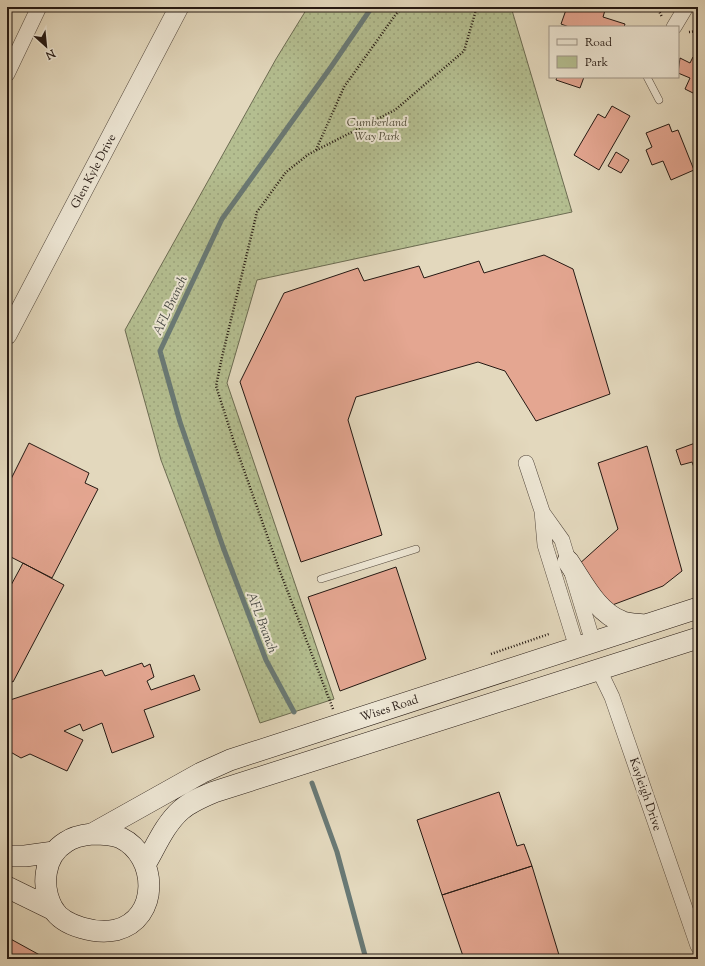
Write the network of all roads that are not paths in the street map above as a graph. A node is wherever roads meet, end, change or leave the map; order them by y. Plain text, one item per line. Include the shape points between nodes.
1 (39, 7) edge
2 (179, 7) edge
3 (686, 7) edge
4 (670, 24) edge
5 (7, 74) edge
6 (648, 78) edge
7 (659, 100) dead end
8 (7, 334) edge
9 (526, 463) dead end
10 (542, 511) junction
11 (416, 549) dead end
12 (568, 561) junction
13 (321, 579) dead end
14 (698, 608) edge
15 (646, 625) junction
16 (698, 638) edge
17 (585, 645) junction
18 (599, 670) junction
19 (92, 834) junction
20 (54, 852) junction
21 (7, 856) edge
22 (146, 863) junction
23 (7, 887) edge
24 (54, 910) junction
25 (698, 946) edge

1 - 5 street
2 - 8 street, Glen Kyle Drive
3 - 4 street
6 - 7 lane
9 - 10 street
10 - 12 street via 562,540
10 - 17 street via 545,545
11 - 13 lane
12 - 15 main road via 593,598 609,615 624,623
12 - 17 street
14 - 15 main road, Wises Road
15 - 17 main road, Wises Road
16 - 18 main road
17 - 18 main road, Kayleigh Drive
17 - 19 main road, Wises Road via 230,760
18 - 22 main road via 214,792 180,811 169,824
18 - 25 street, Kayleigh Drive via 612,697
19 - 20 main road via 66,842
19 - 22 main road via 107,834 121,838 133,846
20 - 21 main road
20 - 24 main road via 47,866 45,885
22 - 24 main road via 149,893 144,910 132,922 116,930 84,929 68,922
23 - 24 main road

